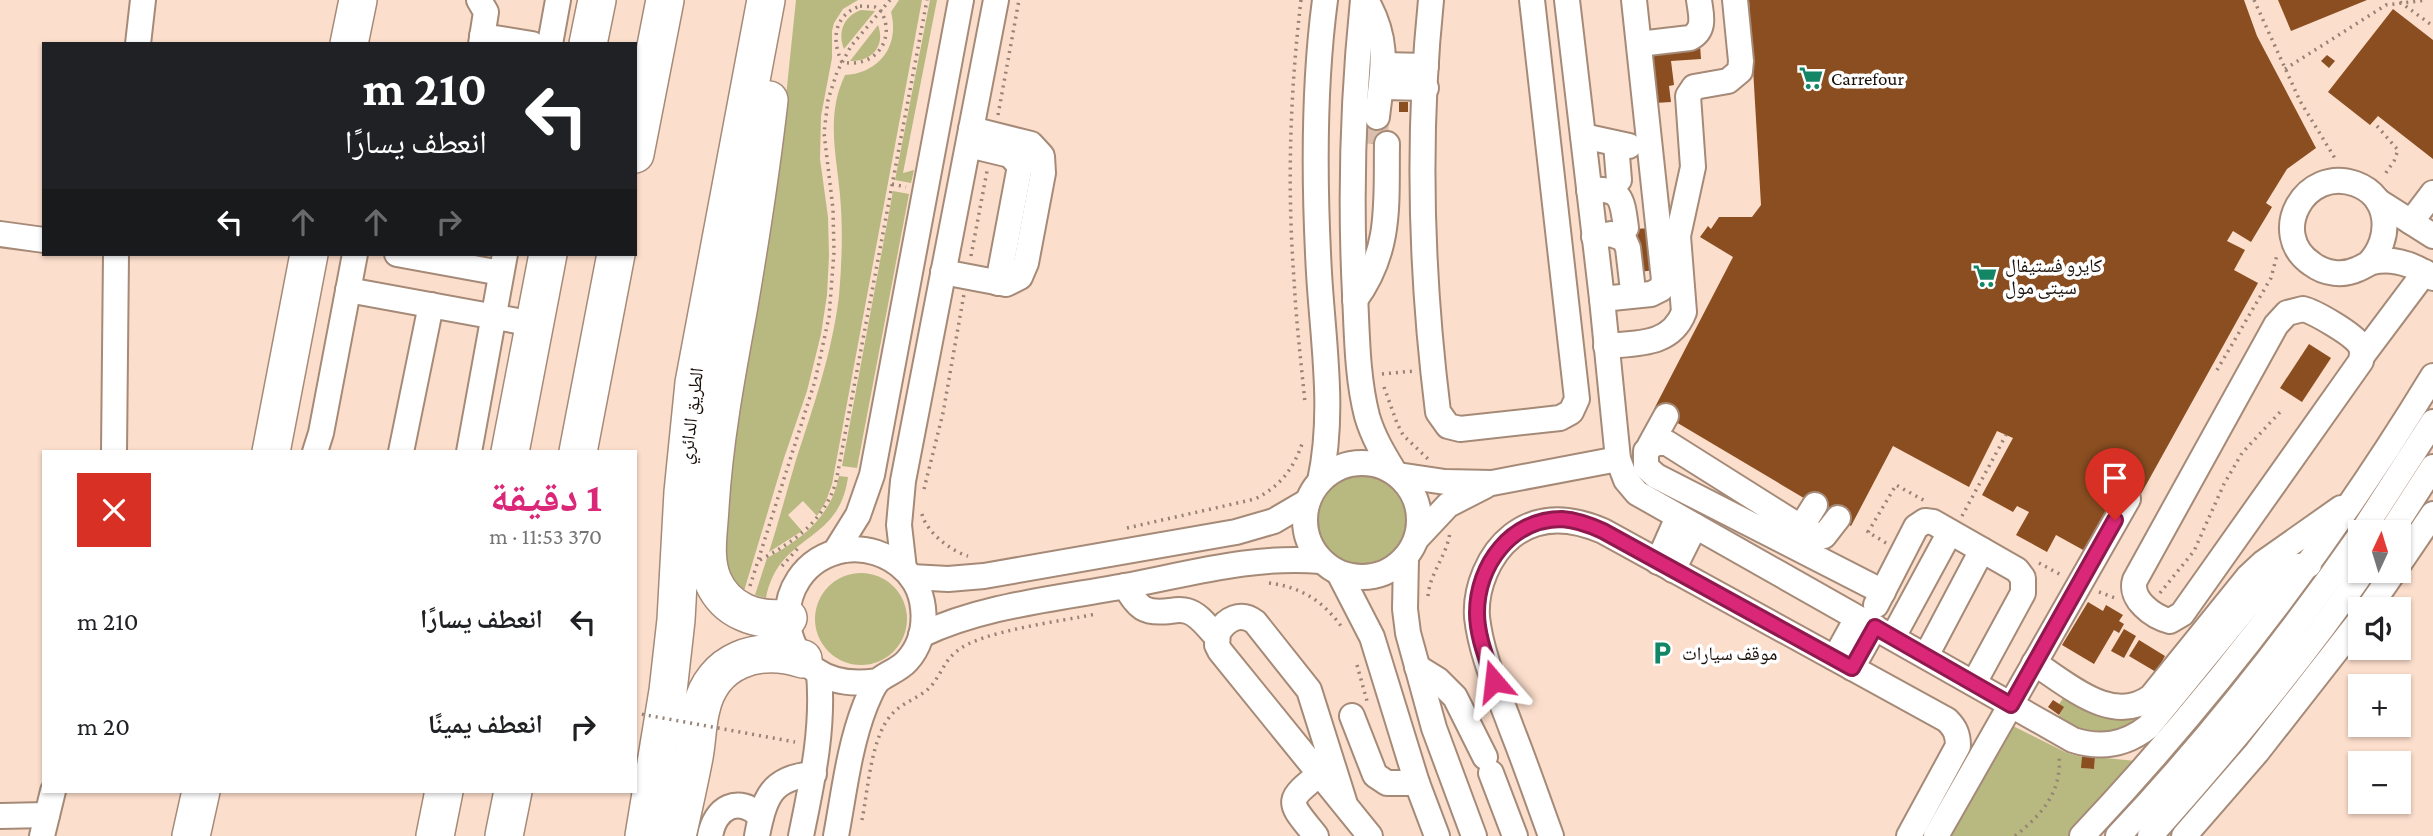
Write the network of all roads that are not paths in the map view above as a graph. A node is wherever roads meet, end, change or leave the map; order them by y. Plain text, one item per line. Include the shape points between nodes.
1 (142, 0) edge
2 (358, 0) edge
3 (479, 0) edge
4 (558, 0) edge
5 (597, 0) edge
6 (665, 0) edge
7 (961, 0) edge
8 (996, 0) edge
9 (1325, 0) edge
10 (1364, 0) edge
11 (1432, 0) edge
12 (1531, 0) edge
13 (1566, 0) edge
14 (1634, 0) edge
15 (1699, 0) edge
16 (1735, 0) edge
17 (764, 10) edge
18 (482, 40) edge
19 (138, 42) edge
20 (349, 42) edge
21 (506, 42) edge
22 (550, 42) edge
23 (588, 42) edge
24 (1639, 44) junction
25 (1574, 64) junction
26 (1539, 68) junction
27 (1383, 76) junction
28 (1426, 77) junction
29 (1382, 118) tunnel mouth
30 (1583, 136) junction
31 (981, 140) junction
32 (637, 144) edge
33 (1381, 144) tunnel mouth
34 (1619, 180) dead end
35 (1589, 190) junction
36 (2379, 191) junction
37 (2433, 193) edge
38 (2411, 222) junction
39 (1626, 228) dead end
40 (0, 234) edge
41 (2433, 236) edge
42 (42, 240) edge
43 (1596, 252) junction
44 (116, 256) edge
45 (309, 256) edge
46 (355, 256) edge
47 (548, 256) edge
48 (616, 256) edge
49 (439, 257) edge
50 (503, 263) edge
51 (2369, 263) junction
52 (1562, 264) junction
53 (943, 272) junction
54 (2332, 273) junction
55 (2429, 275) edge
56 (1632, 282) dead end
57 (348, 290) junction
58 (1602, 299) junction
59 (1355, 300) junction
60 (431, 305) junction
61 (2310, 311) junction
62 (493, 316) junction
63 (534, 324) junction
64 (1606, 346) junction
65 (2362, 356) junction
66 (2433, 376) edge
67 (1666, 416) dead end
68 (2433, 422) edge
69 (114, 450) edge
70 (271, 450) edge
71 (316, 450) edge
72 (401, 450) edge
73 (469, 450) edge
74 (510, 450) edge
75 (578, 450) edge
76 (1618, 459) junction
77 (2433, 467) edge
78 (1396, 474) junction
79 (1492, 483) junction
80 (1314, 491) junction
81 (2356, 497) junction
82 (2128, 499) dead end
83 (1815, 505) dead end
84 (2433, 514) edge
85 (1838, 518) dead end
86 (2369, 520) edge
87 (2399, 520) edge
88 (1686, 522) junction
89 (1955, 526) junction
90 (1802, 531) junction
91 (2412, 545) edge
92 (1412, 547) junction
93 (1982, 550) junction
94 (835, 552) junction
95 (2348, 552) edge
96 (2309, 565) junction
97 (1666, 566) junction
98 (1330, 567) junction
99 (907, 573) junction
100 (2354, 583) edge
101 (1125, 586) junction
102 (1885, 587) junction
103 (788, 618) junction
104 (1873, 626) junction
105 (921, 635) junction
106 (2348, 636) edge
107 (1217, 637) junction
108 (1926, 656) junction
109 (1844, 663) junction
110 (2034, 663) junction
111 (811, 666) junction
112 (1417, 667) junction
113 (877, 681) junction
114 (1974, 683) junction
115 (1461, 705) junction
116 (2011, 705) junction
117 (1503, 706) junction
118 (1361, 713) road end
119 (1482, 761) junction
120 (1321, 773) junction
121 (803, 775) junction
122 (1417, 783) junction
123 (201, 793) edge
124 (444, 793) edge
125 (513, 793) edge
126 (1345, 804) junction
127 (47, 814) edge
128 (0, 816) edge
129 (759, 827) edge
130 (191, 836) edge
131 (435, 836) edge
132 (504, 836) edge
133 (644, 836) edge
134 (677, 836) edge
135 (710, 836) edge
136 (801, 836) edge
137 (836, 836) edge
138 (1316, 836) edge
139 (1370, 836) edge
140 (1437, 836) edge
141 (1474, 836) edge
142 (1507, 836) edge
143 (1515, 836) edge
144 (1551, 836) edge
145 (1909, 836) edge
146 (1936, 836) edge
147 (2082, 836) edge
148 (2118, 836) edge
149 (2150, 836) edge
150 (2184, 836) edge

1 - 19 street
2 - 20 highway
3 - 18 street via 486,12
4 - 22 street
5 - 23 highway
6 - 32 highway
7 - 94 street via 872,475 858,516
8 - 31 street
9 - 80 street via 1314,173 1329,419
10 - 27 street via 1379,30
10 - 59 street via 1352,171
11 - 28 street
12 - 26 street
13 - 25 street
14 - 24 street
15 - 24 street via 1702,24 1696,35
16 - 64 street via 1740,71 1728,81 1694,87 1688,96 1693,167 1679,227 1685,302 1680,322 1674,331 1655,341
17 - 103 highway via 772,74 758,191 720,408 708,559 717,590 732,606 752,617
17 - 133 highway, الطريق الدائري via 694,383 676,620
18 - 21 street
24 - 58 street via 1664,280 1657,293
25 - 26 street
25 - 30 street
26 - 52 street
27 - 28 street
27 - 29 street
28 - 52 street via 1424,219 1433,369 1438,412 1444,422 1466,429 1556,419 1574,408 1577,400
30 - 34 street via 1622,145
30 - 35 street
31 - 53 street
31 - 53 street via 1031,144 1042,156 1024,271 1014,282 998,283
33 - 59 street via 1386,225 1371,277
35 - 39 street via 1616,193 1623,203
35 - 43 street
36 - 38 street
36 - 51 street via 2385,234
36 - 54 street via 2332,181 2319,184 2298,204 2294,240 2319,269
37 - 38 street
38 - 41 street
40 - 42 street
43 - 52 street
43 - 56 street via 1616,234 1624,239
43 - 58 street
44 - 69 street
45 - 70 highway
46 - 57 street
47 - 63 highway
48 - 75 highway
49 - 50 street
50 - 62 street
51 - 54 street via 2358,270
51 - 55 street via 2403,263
53 - 99 street via 900,503 900,547
54 - 61 street
55 - 65 street
57 - 60 street
57 - 71 street
58 - 64 street
59 - 78 street via 1367,416
60 - 62 street
60 - 72 street
61 - 65 street via 2353,337
61 - 65 street via 2287,313 2276,325 2136,580 2141,601 2166,620 2182,614
62 - 63 street
62 - 73 street
63 - 74 highway
64 - 76 street
66 - 81 street
67 - 90 street via 1652,456
68 - 86 street
76 - 79 street
76 - 88 street via 1637,493
77 - 87 street
78 - 79 street
78 - 80 street via 1381,466 1348,464 1333,470
78 - 92 street via 1417,503 1420,526
79 - 92 street via 1448,505
80 - 98 street via 1305,526 1307,539
80 - 99 street via 1274,521 1227,533 984,576 947,579
81 - 96 street
81 - 110 street via 2255,570 2143,703 2124,708 2105,705
82 - 110 street
83 - 90 street
84 - 91 street
85 - 90 street via 1824,536
88 - 97 street
88 - 104 street
89 - 93 street
89 - 102 street via 1929,521 1919,524
89 - 104 street
90 - 102 street
90 - 102 street via 1667,443 1655,443 1646,451 1646,467 1656,476
92 - 98 street via 1382,574 1353,577
92 - 112 street via 1405,609
93 - 108 street
93 - 114 street via 2017,570 2025,587
94 - 99 street via 872,551
94 - 103 street via 819,559 801,578
95 - 148 street via 2234,704
96 - 116 street via 2289,567 2265,584 2148,727 2125,741 2099,746 2073,740
96 - 147 street via 2199,705
97 - 109 street
97 - 117 street via 1603,531 1562,519 1526,527 1506,541 1486,570 1477,615
98 - 101 street via 1263,561
98 - 122 street via 1372,637
99 - 105 street via 923,605
100 - 149 street via 2251,720
101 - 105 street via 974,614
101 - 107 street via 1137,606 1158,612 1191,612
102 - 104 street
103 - 111 street via 789,633
104 - 108 street
104 - 109 street
105 - 113 street via 909,659
106 - 150 street
107 - 120 street via 1220,651
107 - 126 street via 1233,618 1250,618 1305,683
108 - 114 street
109 - 145 street via 1947,720 1958,736 1954,755
110 - 116 street
111 - 113 street via 837,682
111 - 121 street via 820,729
111 - 134 highway via 773,652 758,653 731,664 711,683 701,709
112 - 115 street via 1447,688
112 - 141 street via 1434,729
113 - 137 street via 855,737
114 - 116 street
115 - 117 street
115 - 119 street
116 - 146 street
117 - 119 street via 1487,723
117 - 144 street
118 - 122 street via 1375,775 1387,783
119 - 142 street
119 - 143 street
120 - 126 street
120 - 138 street via 1298,791 1293,803
121 - 129 street via 773,789
121 - 136 street
122 - 140 street
123 - 130 highway
124 - 131 highway
125 - 132 highway
126 - 139 street
127 - 128 street
129 - 135 street via 756,812 742,806 728,808 716,817

